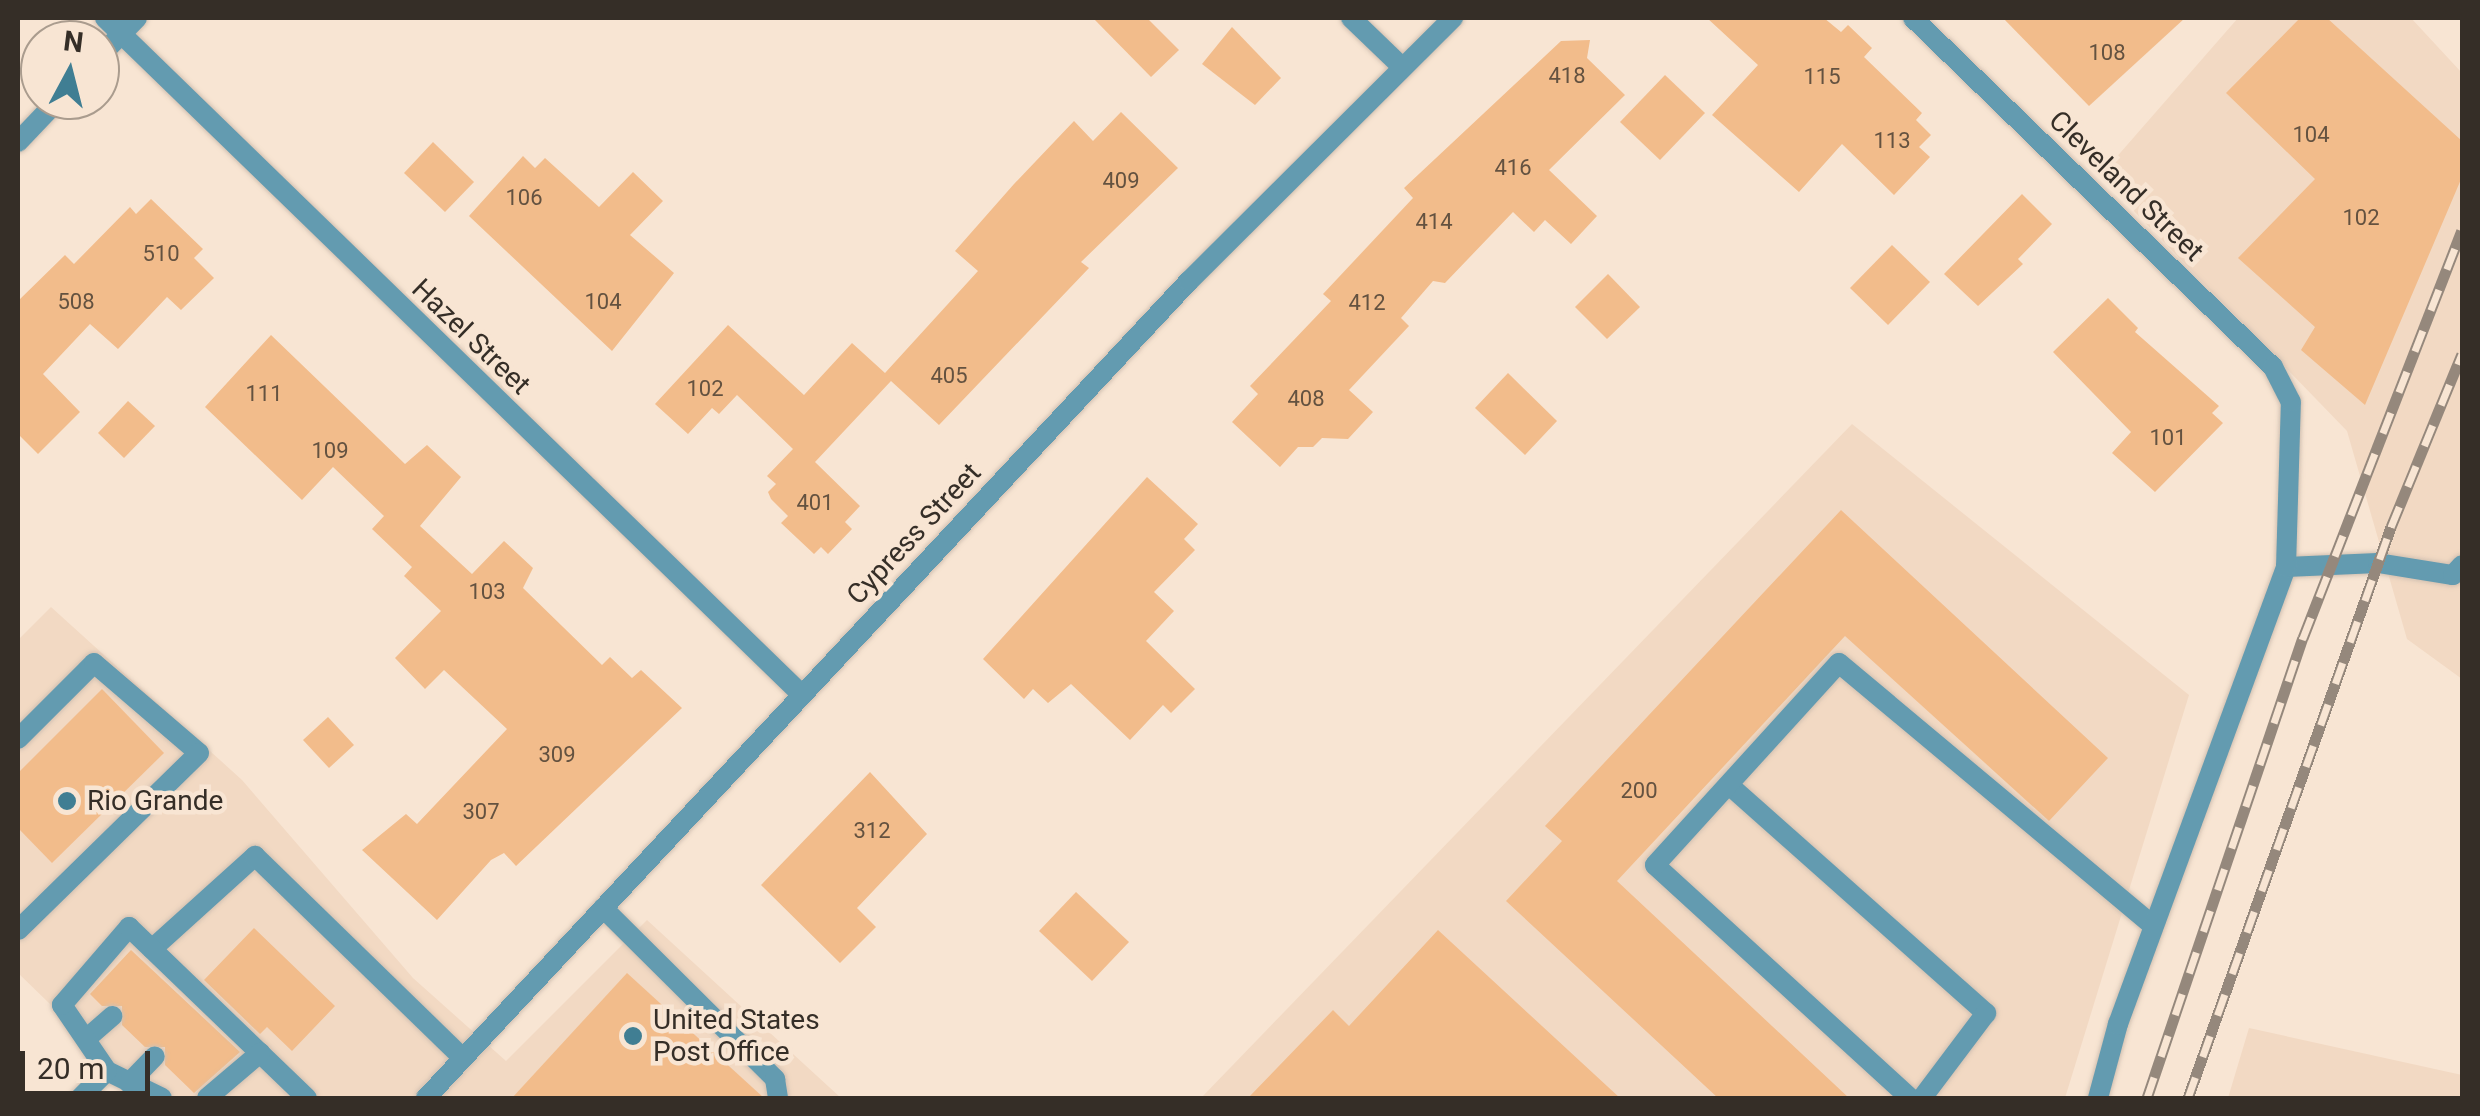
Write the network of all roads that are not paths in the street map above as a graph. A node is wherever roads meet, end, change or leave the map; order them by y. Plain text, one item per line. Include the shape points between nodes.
1 (105, 18) edge
2 (1350, 18) edge
3 (1453, 18) edge
4 (1913, 18) edge
5 (130, 25) edge
6 (1402, 67) junction
7 (39, 120) edge
8 (18, 142) edge
9 (2462, 565) edge
10 (2286, 567) junction
11 (802, 694) junction
12 (18, 739) edge
13 (1729, 785) junction
14 (603, 908) junction
15 (2153, 926) junction
16 (18, 930) edge
17 (158, 961) junction
18 (112, 1016) dead end
19 (86, 1040) junction
20 (260, 1053) junction
21 (155, 1056) dead end
22 (463, 1058) junction
23 (108, 1072) junction
24 (129, 1083) junction
25 (80, 1098) edge
26 (162, 1098) edge
27 (207, 1098) edge
28 (308, 1098) edge
29 (426, 1098) edge
30 (778, 1098) edge
31 (1910, 1098) edge
32 (1922, 1098) edge
33 (2098, 1098) edge

1 - 5 street, Hazel Street
2 - 6 street
3 - 6 street, Cypress Street
4 - 10 street, Cleveland Street via 2274,367 2290,402
5 - 11 street, Hazel Street
6 - 11 street, Cypress Street via 1189,282
7 - 8 street
9 - 10 street via 2453,574 2378,563
10 - 15 street
11 - 14 street, Cypress Street
12 - 16 street via 94,664 199,753
13 - 15 street via 1839,664
13 - 31 street via 1655,864
13 - 32 street via 1986,1013
14 - 22 street, Cypress Street
14 - 30 street via 775,1078
15 - 33 street
17 - 19 street via 130,927 62,1005
17 - 20 street
17 - 22 street via 256,856
18 - 19 street
19 - 23 street
20 - 27 street
20 - 28 street
21 - 24 street
22 - 29 street, Cypress Street
23 - 24 street
23 - 25 street
24 - 26 street

